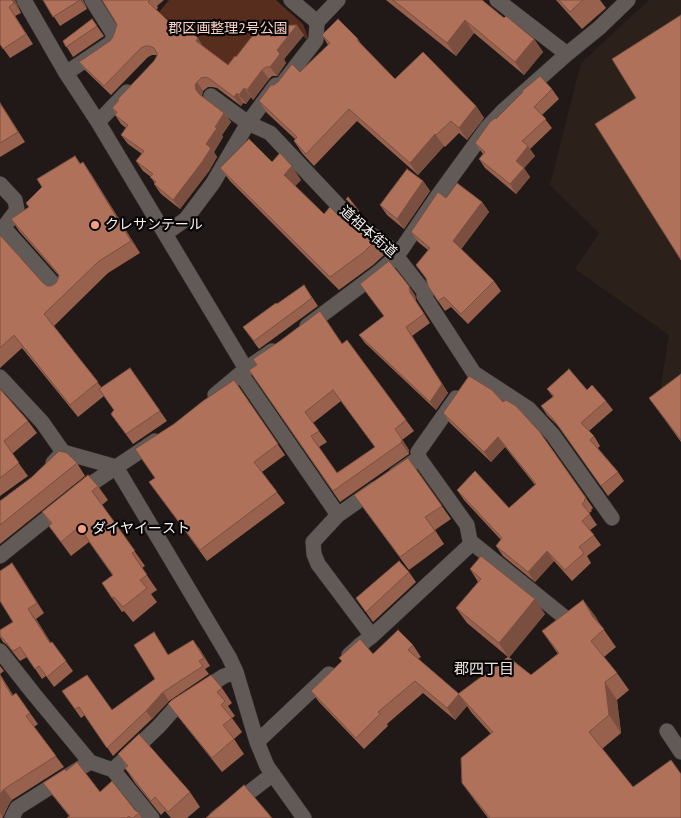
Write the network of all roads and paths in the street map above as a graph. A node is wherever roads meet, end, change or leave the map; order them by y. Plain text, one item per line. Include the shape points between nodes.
1 (24, 0) edge
2 (92, 0) edge
3 (291, 0) edge
4 (338, 0) edge
5 (497, 0) edge
6 (628, 0) edge
7 (317, 22) junction
8 (567, 54) junction
9 (66, 73) junction
10 (135, 84) edge
11 (211, 96) dead end
12 (98, 122) junction
13 (248, 123) junction
14 (0, 184) edge
15 (2, 230) edge
16 (165, 234) junction
17 (398, 256) junction
18 (58, 289) edge
19 (296, 334) edge
20 (282, 345) edge
21 (244, 372) junction
22 (0, 377) edge
23 (468, 381) junction
24 (205, 404) edge
25 (169, 432) edge
26 (63, 452) junction
27 (419, 458) junction
28 (116, 467) junction
29 (41, 476) edge
30 (338, 515) junction
31 (612, 518) dead end
32 (470, 540) junction
33 (0, 556) edge
34 (563, 616) edge
35 (372, 636) junction
36 (0, 651) edge
37 (236, 672) junction
38 (667, 731) dead end
39 (257, 742) junction
40 (681, 752) edge
41 (90, 762) junction
42 (113, 770) junction
43 (273, 774) junction
44 (12, 818) edge
45 (152, 818) edge
46 (216, 818) edge
47 (304, 818) edge

1 - 9 street
2 - 9 street via 114,35 111,43
3 - 7 street
4 - 7 street
5 - 8 street
6 - 8 street
7 - 13 street via 316,40
8 - 17 street via 487,128
9 - 12 street
10 - 12 street
11 - 13 street, 道祖本街道
12 - 16 street
13 - 16 street via 208,190 186,219
13 - 17 street, 道祖本街道 via 270,133 354,222
14 - 15 street via 15,200 17,210
15 - 18 street
16 - 21 street
17 - 19 street
17 - 23 street, 道祖本街道 via 426,294 424,296
20 - 21 street
21 - 24 street
21 - 30 street
22 - 26 street via 42,422
23 - 27 street via 418,452
23 - 31 street, 道祖本街道 via 529,409 552,435
25 - 28 street
26 - 28 street
26 - 29 street
27 - 30 street
27 - 32 street via 467,525
28 - 33 street via 85,487
28 - 37 street
30 - 35 street via 313,542 314,554 318,564
32 - 34 street
32 - 35 street via 470,545
35 - 39 street
36 - 41 street
37 - 39 street
37 - 42 street via 224,676 176,707
38 - 40 street
39 - 43 street
41 - 42 street
41 - 44 street via 18,808
42 - 45 street
43 - 46 street
43 - 47 street

